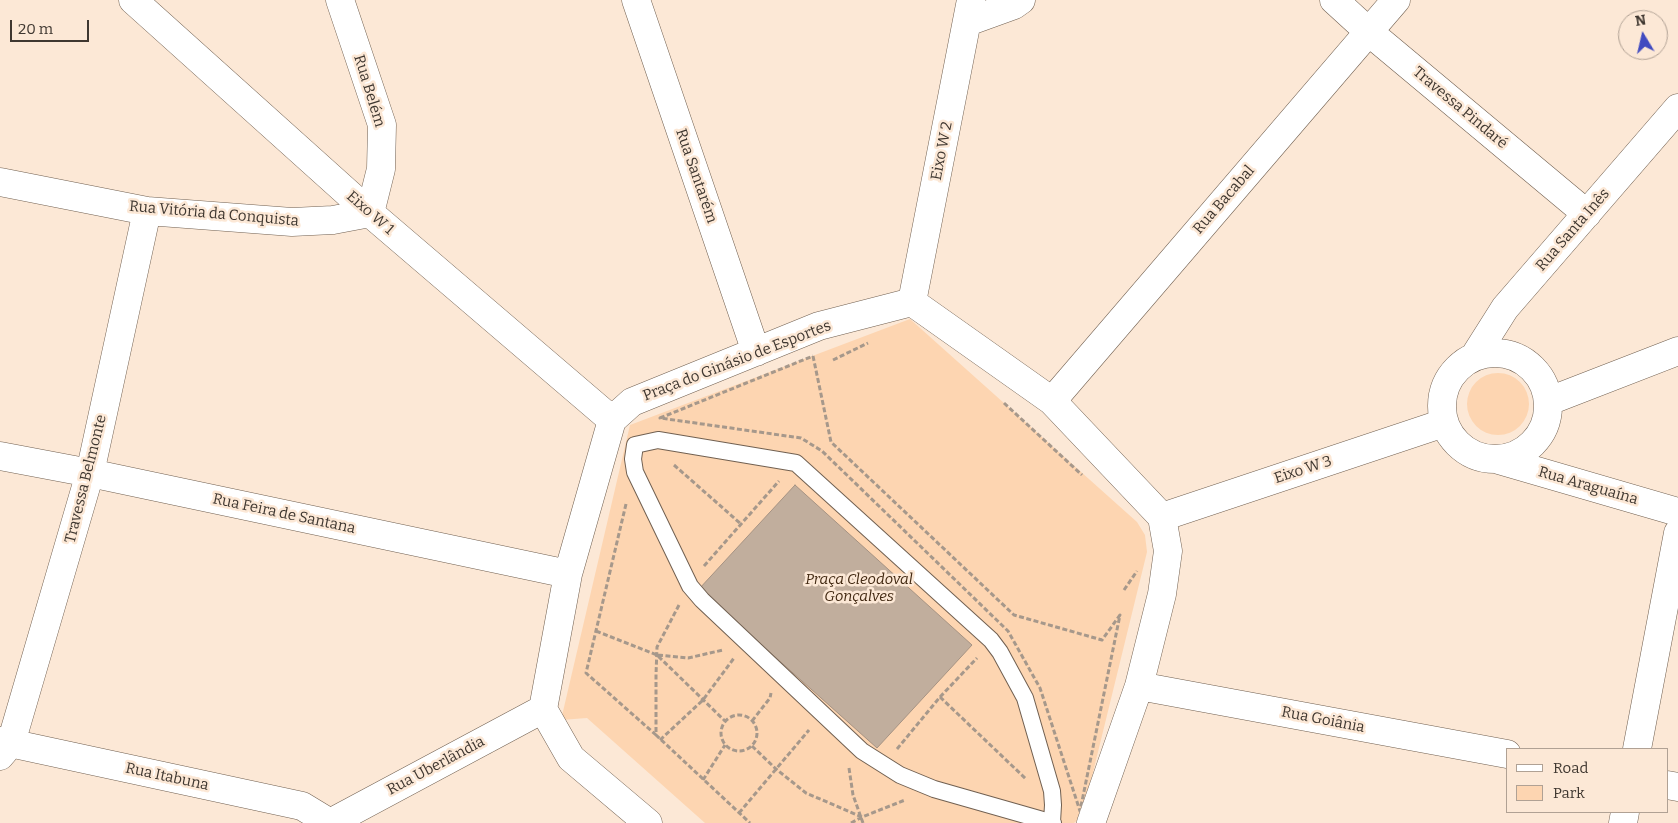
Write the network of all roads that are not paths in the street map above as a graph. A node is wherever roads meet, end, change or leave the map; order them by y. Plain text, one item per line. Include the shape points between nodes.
1 (133, 0) edge
2 (340, 0) edge
3 (636, 0) edge
4 (1021, 0) edge
5 (1334, 0) edge
6 (1396, 0) edge
7 (969, 11) edge
8 (1369, 32) junction
9 (1678, 108) edge
10 (0, 182) edge
11 (147, 211) junction
12 (370, 213) junction
13 (1587, 214) junction
14 (912, 302) junction
15 (1678, 351) edge
16 (756, 352) junction
17 (1474, 357) junction
18 (1052, 401) junction
19 (1549, 401) junction
20 (1444, 423) junction
21 (610, 428) junction
22 (635, 445) junction
23 (0, 456) edge
24 (1499, 460) junction
25 (90, 473) junction
26 (1678, 512) edge
27 (1162, 517) junction
28 (1678, 533) edge
29 (568, 574) junction
30 (1139, 686) junction
31 (543, 709) junction
32 (4, 747) edge
33 (1637, 748) edge
34 (1506, 754) edge
35 (330, 823) edge
36 (648, 823) edge
37 (1052, 823) edge
38 (1091, 823) edge

1 - 12 street, Eixo W 1
2 - 12 street, Rua Belém via 382,125 381,169
3 - 16 street, Rua Santarém
4 - 7 street via 1014,5
5 - 8 street, Travessa Pindaré
6 - 8 street, Rua Bacabal
7 - 14 street, Eixo W 2
8 - 13 street, Travessa Pindaré
8 - 18 street, Rua Bacabal
9 - 13 street, Rua Santa Inês
10 - 11 street, Rua Vitória da Conquista
11 - 12 street, Rua Vitória da Conquista via 292,222 333,220
11 - 25 street, Travessa Belmonte
12 - 21 street, Eixo W 1
13 - 17 street, Rua Santa Inês via 1505,308
14 - 16 street, Praça do Ginásio de Esportes via 819,326
14 - 18 street
15 - 19 street
16 - 21 street, Praça do Ginásio de Esportes via 632,402
17 - 19 street via 1499,353 1523,360 1540,377
17 - 20 street via 1457,368 1446,384 1441,404
18 - 27 street
19 - 24 street via 1544,429 1525,450
20 - 24 street via 1452,439 1465,451 1481,458
20 - 27 street, Eixo W 3
21 - 22 lane
21 - 29 street
22 - 37 lane via 634,472 690,586 862,751 900,775 934,789
22 - 37 lane via 658,440 796,463 991,640 1000,652 1025,698 1052,791
23 - 25 street, Rua Feira de Santana
24 - 26 street, Rua Araguaína
25 - 29 street, Rua Feira de Santana
25 - 32 street, Travessa Belmonte
27 - 30 street via 1168,550
28 - 33 street
29 - 31 street
30 - 34 street, Rua Goiânia
30 - 38 street
31 - 35 street, Rua Uberlândia
31 - 36 street via 571,758
32 - 35 street, Rua Itabuna via 302,806

